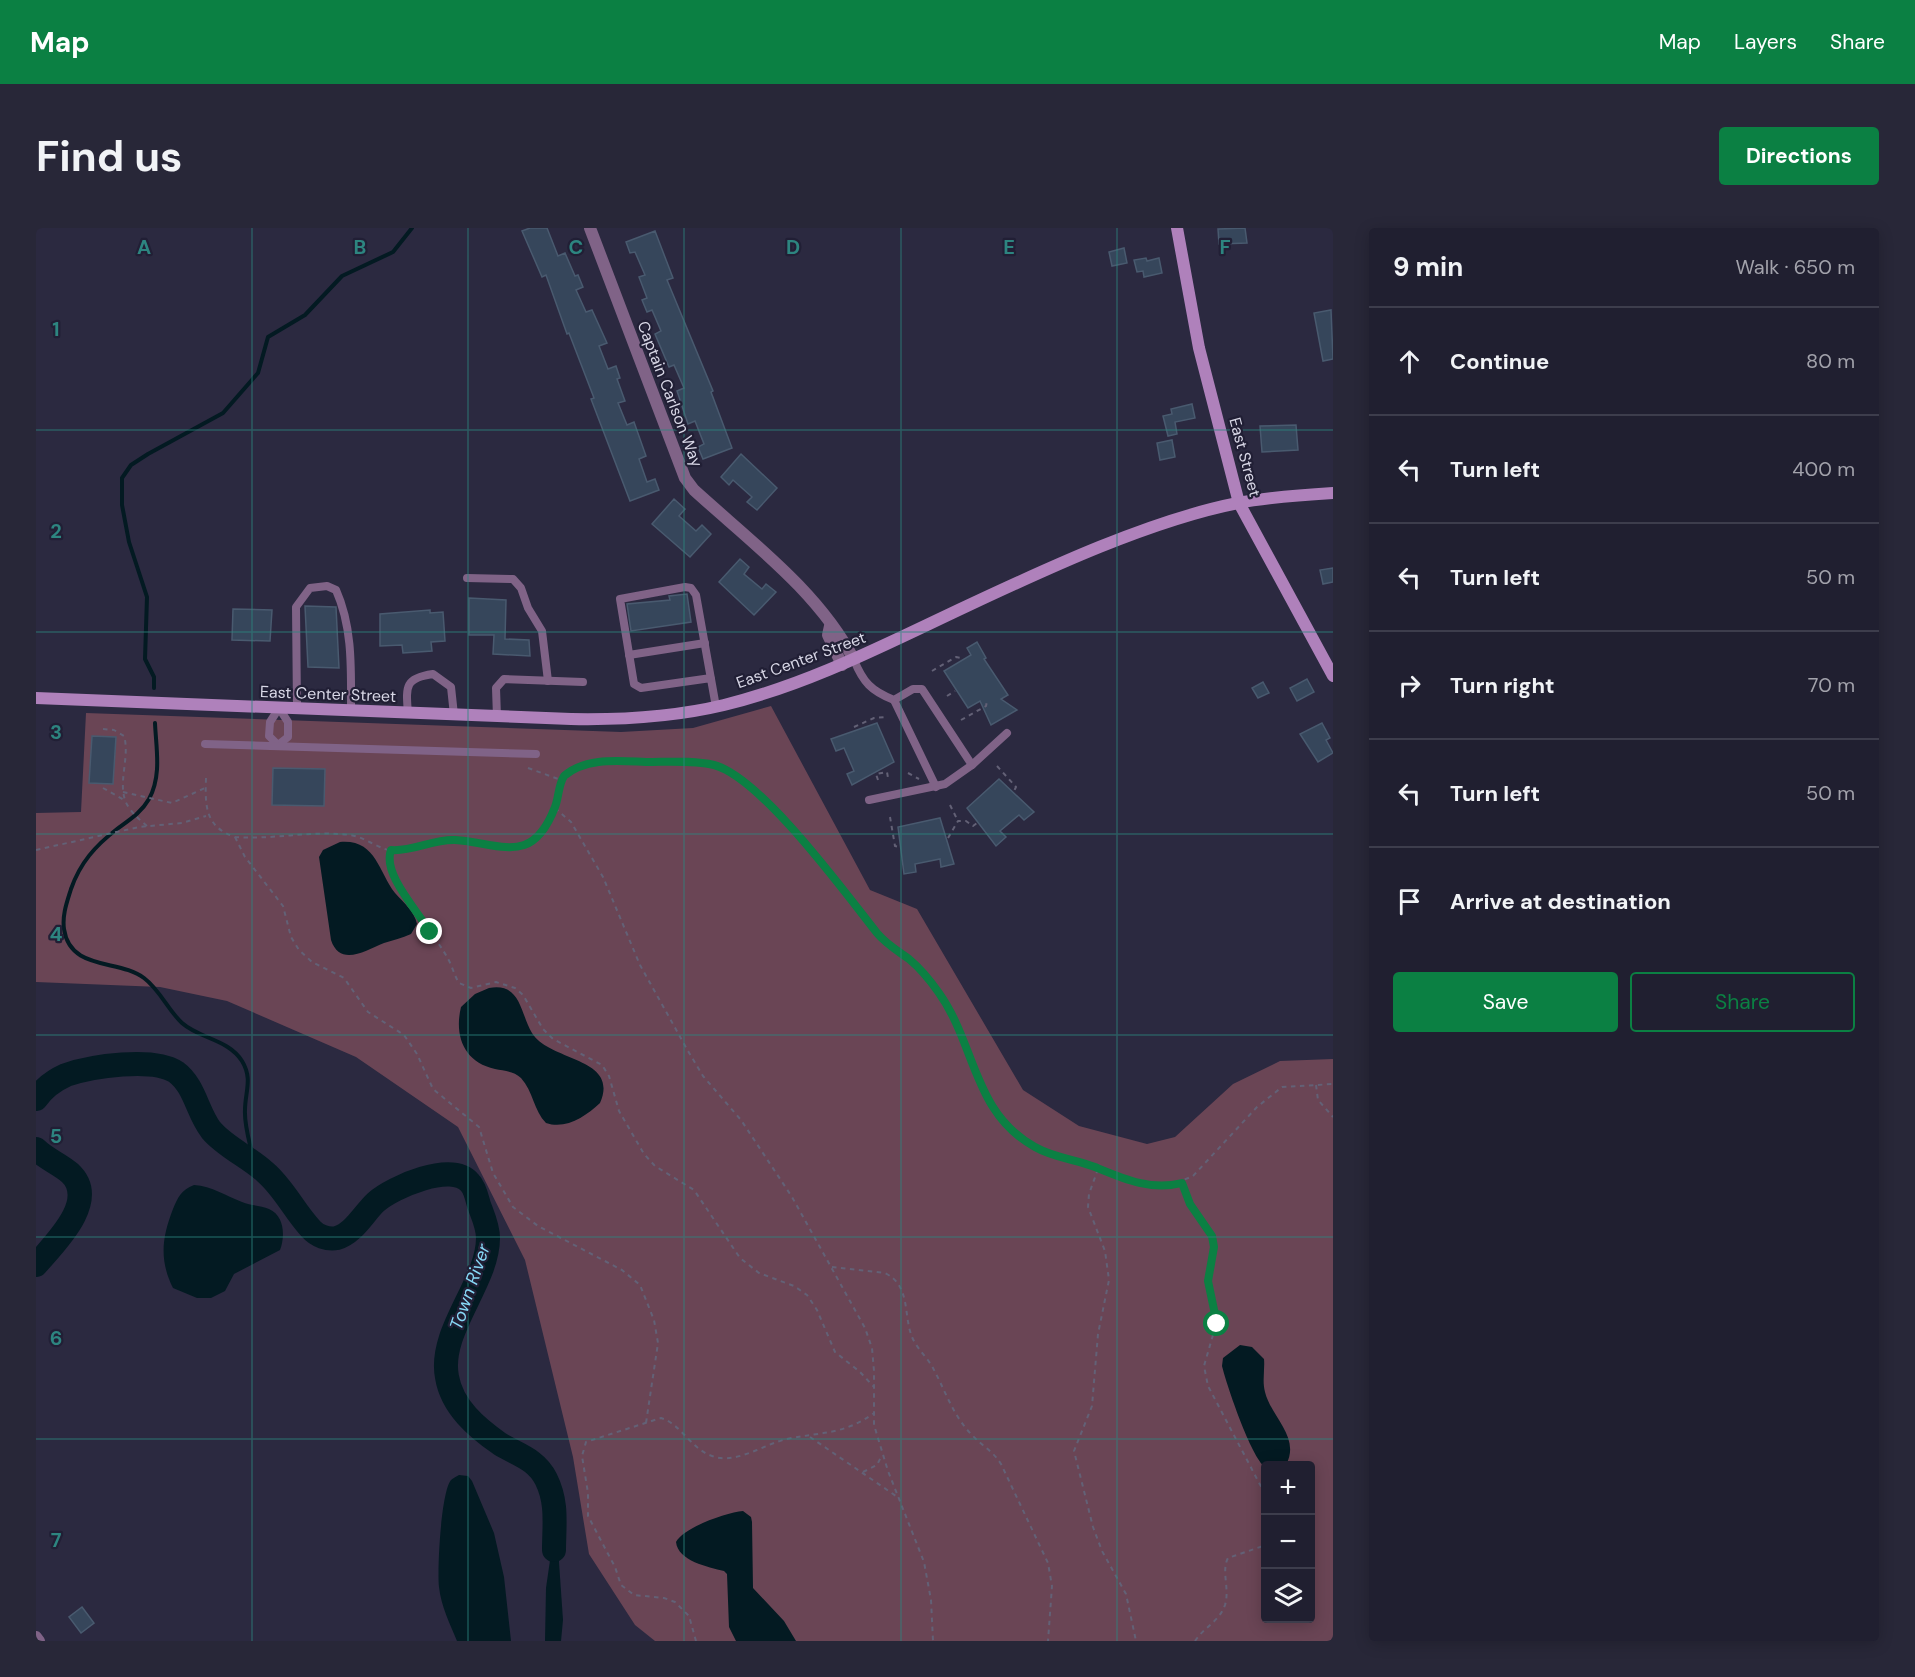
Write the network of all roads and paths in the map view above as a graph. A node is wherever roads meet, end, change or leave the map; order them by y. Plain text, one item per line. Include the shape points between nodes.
1 (590, 228) edge
2 (1177, 228) edge
3 (1333, 493) edge
4 (1239, 503) junction
5 (466, 578) dead end
6 (705, 643) junction
7 (629, 655) junction
8 (961, 658) dead end
9 (848, 662) junction
10 (932, 671) dead end
11 (1333, 676) edge
12 (711, 678) junction
13 (548, 681) junction
14 (583, 682) dead end
15 (955, 691) dead end
16 (947, 696) dead end
17 (36, 698) edge
18 (894, 700) junction
19 (987, 701) dead end
20 (716, 707) junction
21 (279, 708) junction
22 (297, 709) junction
23 (351, 711) junction
24 (408, 714) junction
25 (454, 715) junction
26 (497, 717) junction
27 (885, 717) dead end
28 (961, 720) dead end
29 (854, 727) dead end
30 (103, 729) dead end
31 (1007, 733) dead end
32 (205, 744) dead end
33 (278, 745) junction
34 (536, 754) dead end
35 (972, 765) junction
36 (997, 766) dead end
37 (528, 768) dead end
38 (908, 773) dead end
39 (206, 778) dead end
40 (888, 778) dead end
41 (561, 780) junction
42 (878, 780) dead end
43 (920, 780) dead end
44 (205, 787) junction
45 (936, 787) junction
46 (103, 788) dead end
47 (1014, 791) dead end
48 (123, 792) junction
49 (125, 800) junction
50 (869, 800) dead end
51 (950, 805) dead end
52 (555, 808) junction
53 (207, 815) junction
54 (890, 817) dead end
55 (958, 821) junction
56 (977, 824) dead end
57 (147, 826) junction
58 (235, 837) junction
59 (948, 838) dead end
60 (899, 846) dead end
61 (36, 850) edge
62 (391, 850) junction
63 (1333, 1084) edge
64 (1316, 1085) junction
65 (1333, 1117) edge
66 (1098, 1169) junction
67 (1182, 1183) junction
68 (832, 1267) junction
69 (874, 1388) junction
70 (874, 1413) junction
71 (646, 1423) junction
72 (810, 1437) junction
73 (882, 1454) junction
74 (861, 1471) junction
75 (1261, 1487) edge
76 (898, 1498) junction
77 (1261, 1547) edge
78 (36, 1637) edge
79 (39, 1641) edge
80 (696, 1641) edge
81 (933, 1641) edge
82 (1048, 1641) edge
83 (1136, 1641) edge
84 (1195, 1641) edge

1 - 9 street, Captain Carlson Way via 685,478 803,589 830,626 828,635
2 - 4 main road, East Street via 1199,348
3 - 4 main road, East Center Street
4 - 9 main road, East Center Street via 1094,551
4 - 11 main road, East Street
5 - 13 lane via 513,579 521,588 542,631
6 - 7 lane
6 - 7 lane via 696,595 685,587 620,599
6 - 12 lane
7 - 12 lane via 634,684 641,688
8 - 10 path
9 - 18 lane via 866,685
9 - 20 main road, East Center Street
12 - 20 lane
13 - 14 lane
13 - 26 lane via 504,679 496,688
15 - 16 path
17 - 21 main road, East Center Street
18 - 35 lane via 912,689 922,689
18 - 45 lane
19 - 28 path via 986,706
20 - 26 main road, East Center Street via 643,718
21 - 22 main road, East Center Street
21 - 33 lane via 270,722 269,736
21 - 33 lane via 288,722 288,736
22 - 23 main road, East Center Street
22 - 23 lane via 296,606 310,588 327,586 336,590 343,606 351,648
23 - 24 main road, East Center Street
24 - 25 main road, East Center Street
24 - 25 lane via 406,692 410,682 418,676 434,674 451,687
25 - 26 main road, East Center Street
27 - 29 path
30 - 48 path via 124,736 128,747
31 - 35 lane
32 - 33 lane
33 - 34 lane
35 - 45 lane
36 - 47 path via 1016,787
37 - 41 path
38 - 43 path
39 - 44 path
40 - 42 path via 887,771 876,774
41 - 52 path
41 - 66 path via 588,763 624,761 714,765 744,781 799,837 877,933 920,969 940,993 958,1025 988,1104 1000,1121 1034,1147
44 - 48 path via 167,803
44 - 53 path
45 - 50 lane
46 - 49 path
48 - 49 path
49 - 57 path
51 - 55 path
52 - 62 path via 530,843 516,848 456,840
52 - 68 path via 571,822 603,877 640,965 703,1076 741,1120
53 - 57 path via 182,824
53 - 58 path via 217,828
54 - 60 path via 895,846
55 - 56 path
55 - 59 path
57 - 61 path
58 - 62 path via 352,835
58 - 71 path via 245,857 283,906 291,937 299,950 312,962 344,978 368,1011 399,1030 417,1054 433,1089 478,1127 494,1173 513,1207 538,1226 638,1281 654,1320 657,1354
62 - 69 path via 389,861 394,878 448,957 459,983 471,988 496,982 515,988 553,1039 602,1065 619,1111 644,1154 655,1166 694,1190 740,1258 759,1274 807,1294 835,1352
63 - 64 path
64 - 65 path via 1318,1100
64 - 67 path via 1290,1085 1271,1094
66 - 67 path via 1157,1187
66 - 83 path via 1088,1207 1105,1251 1109,1280 1098,1334 1092,1406 1074,1451 1093,1527 1125,1594
67 - 75 path via 1213,1243 1208,1281 1217,1321 1204,1366 1208,1386
68 - 69 path via 872,1348
68 - 82 path via 885,1273 903,1290 909,1330 916,1345 932,1366 957,1415 1001,1464 1048,1563 1052,1586
69 - 70 path
70 - 72 path via 847,1429
70 - 73 path
71 - 72 path via 666,1419 700,1449 721,1458
71 - 80 path via 586,1442 582,1456 588,1516 624,1589 634,1595 675,1602 689,1616
72 - 74 path
73 - 74 path via 872,1469
73 - 76 path
74 - 76 path
76 - 81 path via 924,1562
77 - 84 path via 1228,1558 1224,1606 1212,1626
78 - 79 street

